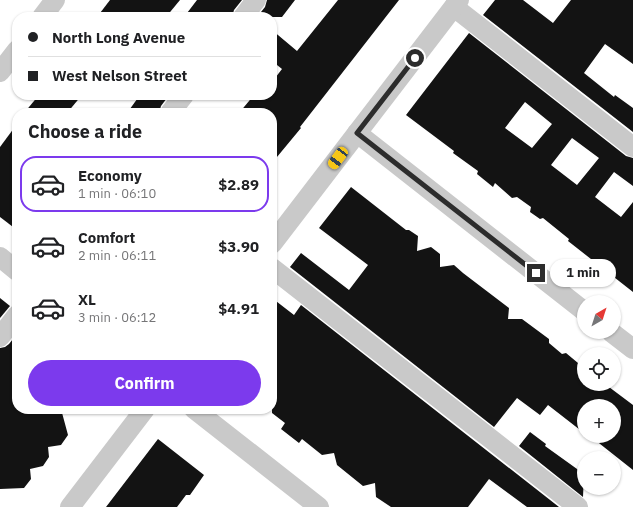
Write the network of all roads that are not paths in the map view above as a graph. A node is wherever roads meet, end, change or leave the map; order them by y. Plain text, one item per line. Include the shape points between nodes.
1 (55, 0) edge
2 (256, 0) edge
3 (456, 4) edge
4 (46, 12) edge
5 (247, 12) edge
6 (12, 56) edge
7 (0, 72) edge
8 (180, 100) edge
9 (174, 108) edge
10 (357, 133) junction
11 (633, 147) edge
12 (277, 237) edge
13 (0, 258) edge
14 (12, 267) edge
15 (277, 272) edge
16 (577, 306) edge
17 (12, 321) edge
18 (0, 337) edge
19 (620, 339) edge
20 (633, 349) edge
21 (141, 414) edge
22 (200, 414) edge
23 (70, 507) edge
24 (319, 507) edge
25 (578, 507) edge

1 - 4 street
2 - 5 street
3 - 10 street
3 - 11 street
6 - 7 street
8 - 9 street
10 - 12 street
10 - 16 street
13 - 14 street
15 - 25 street
17 - 18 street
19 - 20 street
21 - 23 street
22 - 24 street

